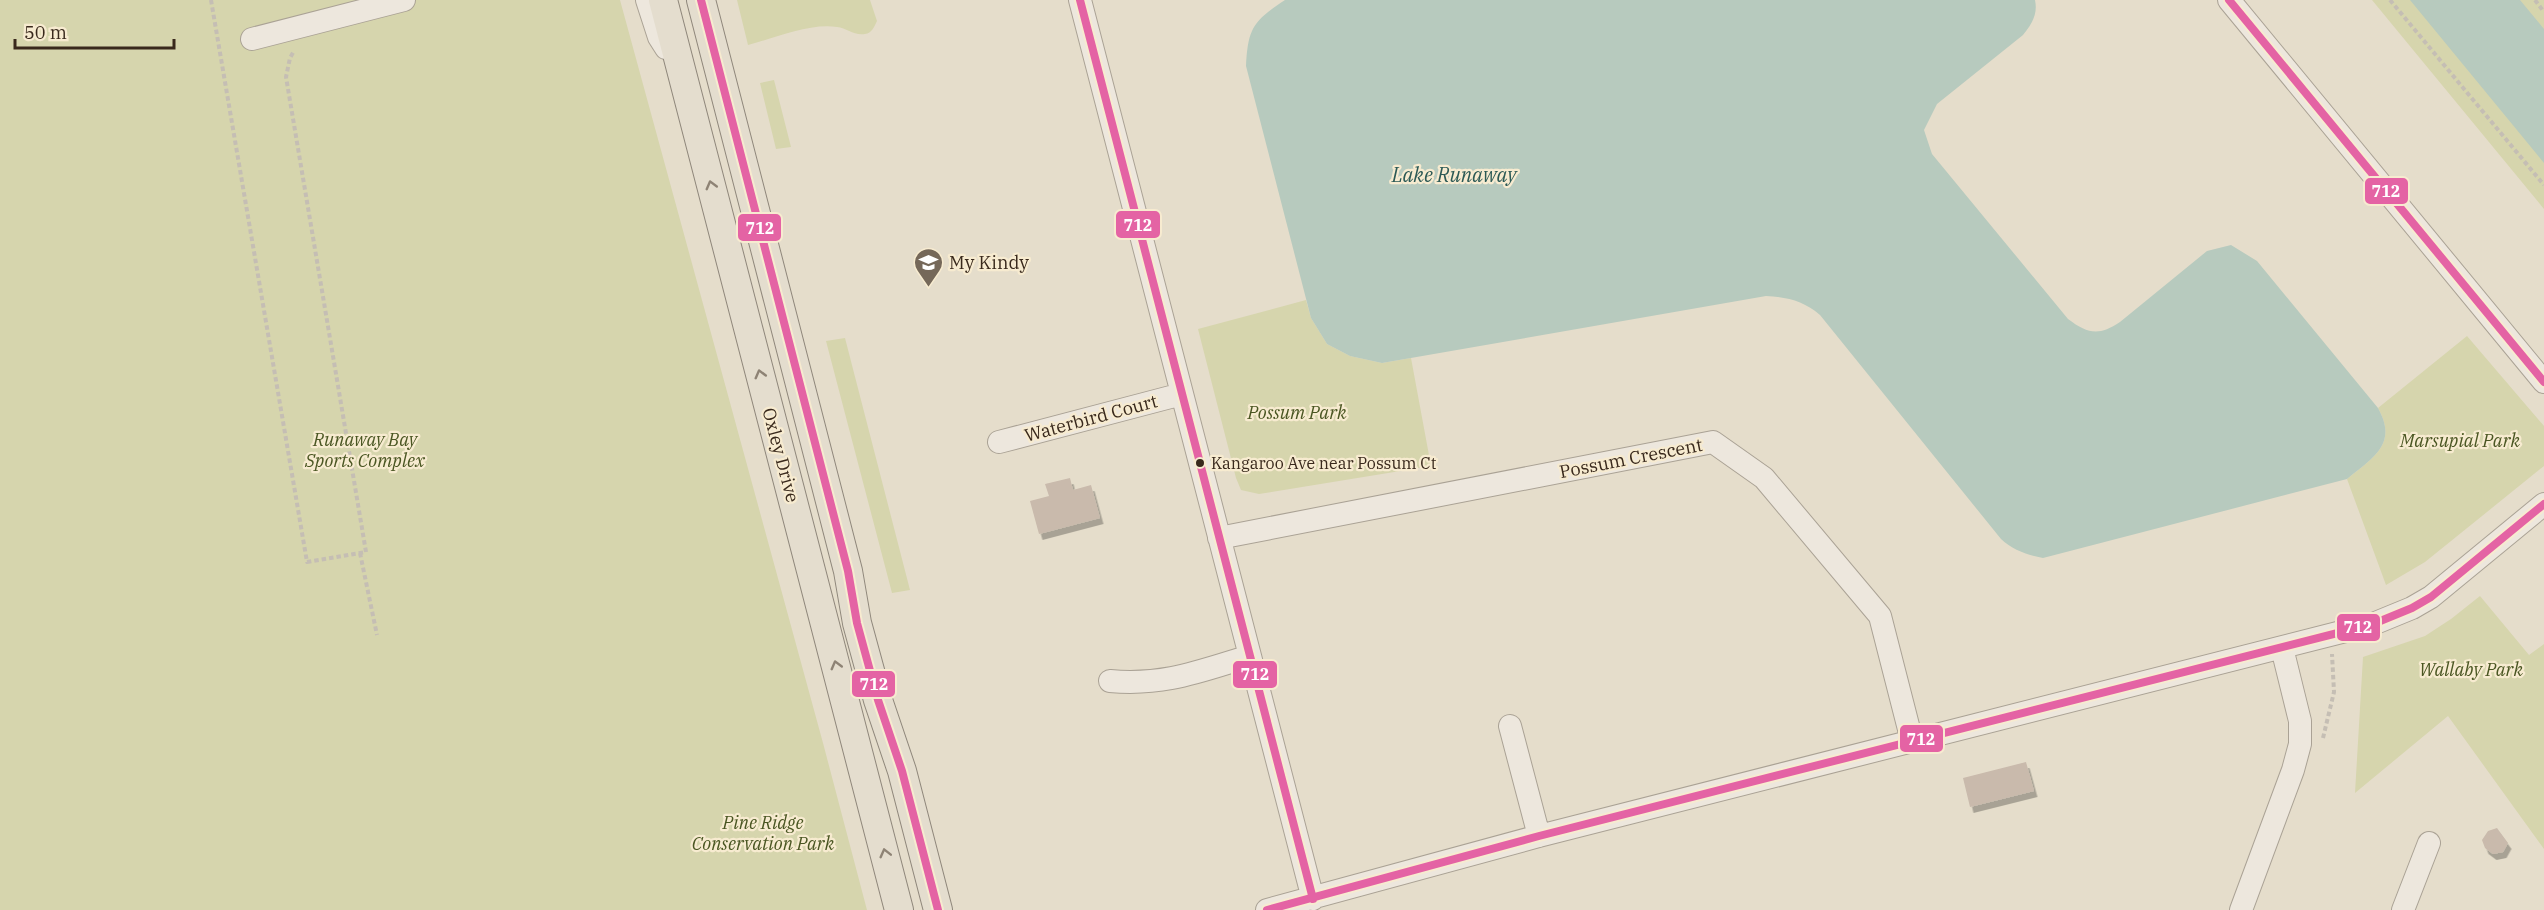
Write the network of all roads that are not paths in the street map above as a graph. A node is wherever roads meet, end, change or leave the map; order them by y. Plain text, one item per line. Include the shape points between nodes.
1 (404, 0) edge
2 (647, 0) edge
3 (663, 0) edge
4 (701, 0) edge
5 (1080, 0) edge
6 (2229, 0) edge
7 (252, 39) dead end
8 (681, 69) junction
9 (2544, 382) edge
10 (1182, 394) junction
11 (999, 442) dead end
12 (2544, 504) edge
13 (1219, 538) junction
14 (2282, 648) junction
15 (1250, 656) junction
16 (1110, 681) dead end
17 (1510, 726) dead end
18 (1912, 741) junction
19 (1539, 836) junction
20 (2429, 843) dead end
21 (1313, 899) junction
22 (899, 910) edge
23 (938, 910) edge
24 (1267, 910) edge
25 (2241, 910) edge
26 (2403, 910) edge

1 - 7 street
2 - 8 street via 658,37
3 - 8 main road, Oxley Drive
4 - 23 main road, Oxley Drive via 845,559 857,623 902,771
5 - 10 street
6 - 9 street
22 -> 8 main road, Oxley Drive
10 - 11 street, Waterbird Court
10 - 13 street
12 - 14 street via 2431,597 2412,608 2373,624
13 - 15 street
13 - 18 street, Possum Crescent via 1713,442 1764,478 1880,616
14 - 18 street
14 - 25 street via 2300,721 2300,744
15 - 16 street via 1166,681
15 - 21 street
17 - 19 street
18 - 19 street
19 - 21 street
20 - 26 street
21 - 24 street

